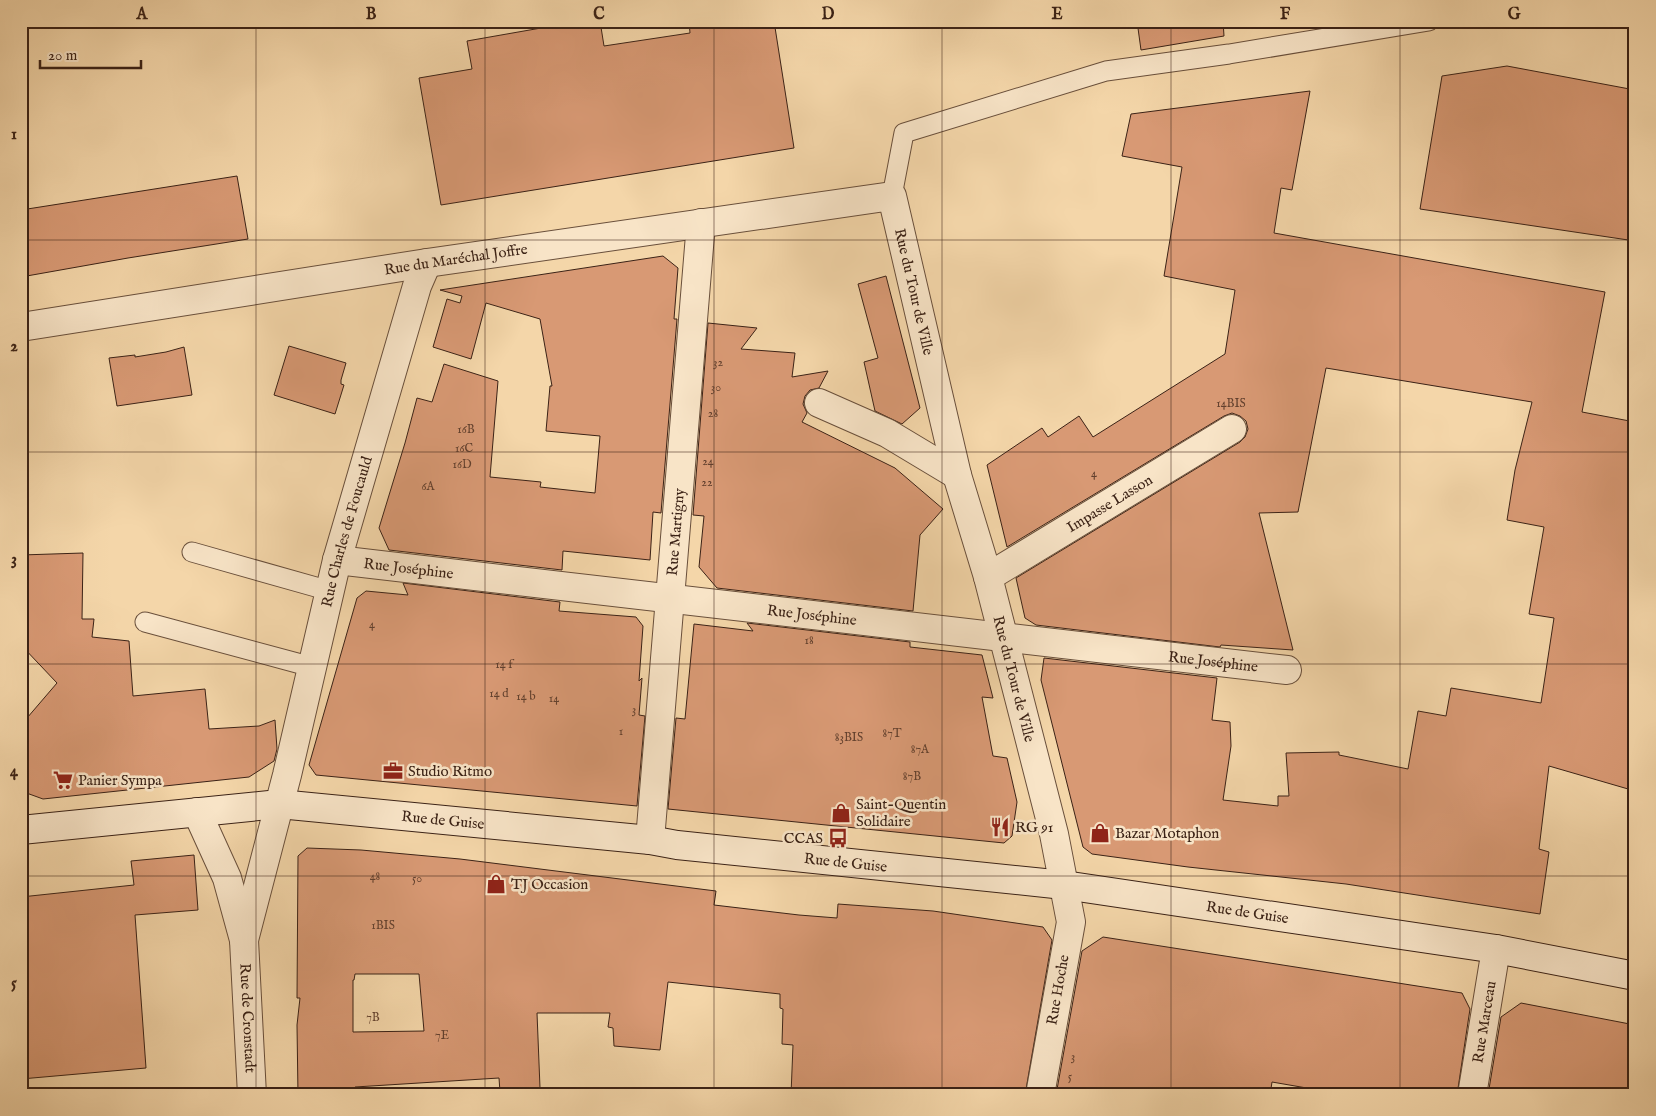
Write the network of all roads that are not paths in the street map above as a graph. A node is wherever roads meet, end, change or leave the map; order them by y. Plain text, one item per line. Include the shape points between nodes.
1 (1429, 21) edge
2 (892, 196) junction
3 (701, 223) junction
4 (427, 263) junction
5 (21, 326) edge
6 (818, 403) dead end
7 (1232, 429) dead end
8 (956, 475) junction
9 (192, 552) dead end
10 (337, 560) junction
11 (988, 577) junction
12 (330, 591) junction
13 (670, 600) junction
14 (145, 622) dead end
15 (1003, 638) junction
16 (312, 667) junction
17 (1287, 670) dead end
18 (280, 804) junction
19 (197, 812) junction
20 (21, 830) edge
21 (650, 840) junction
22 (1064, 885) junction
23 (244, 940) junction
24 (1496, 950) junction
25 (1635, 976) edge
26 (252, 1095) edge
27 (1040, 1095) edge
28 (1472, 1095) edge

1 - 2 lane via 1106,71 904,133
2 - 3 street, Rue du Maréchal Joffre
2 - 8 street, Rue du Tour de Ville
3 - 4 street, Rue du Maréchal Joffre
3 - 13 street, Rue Martigny
4 - 5 street, Rue du Maréchal Joffre
4 - 10 street, Rue Charles de Foucauld via 417,286
6 - 8 street via 887,434
7 - 11 street, Impasse Lasson
8 - 11 street, Rue du Tour de Ville
9 - 12 lane
10 - 12 street, Rue Charles de Foucauld
10 - 13 street, Rue Joséphine
11 - 15 street, Rue du Tour de Ville
12 - 16 street, Rue Charles de Foucauld
13 - 15 street, Rue Joséphine
13 - 21 street, Rue Martigny
14 - 16 lane
15 - 17 street, Rue Joséphine
15 - 22 street, Rue du Tour de Ville via 1054,834
16 - 18 street, Rue Charles de Foucauld
18 - 19 street, Rue de Guise
18 - 21 street, Rue de Guise
18 - 23 street, Rue de Cronstadt
19 - 20 street, Rue de Guise
19 - 23 street, Rue de Cronstadt via 227,878
21 - 22 street, Rue de Guise
22 - 24 street, Rue de Guise
22 - 27 street, Rue Hoche via 1071,922
23 - 26 street, Rue de Cronstadt
24 - 25 street, Rue de Guise
24 - 28 street, Rue Marceau

